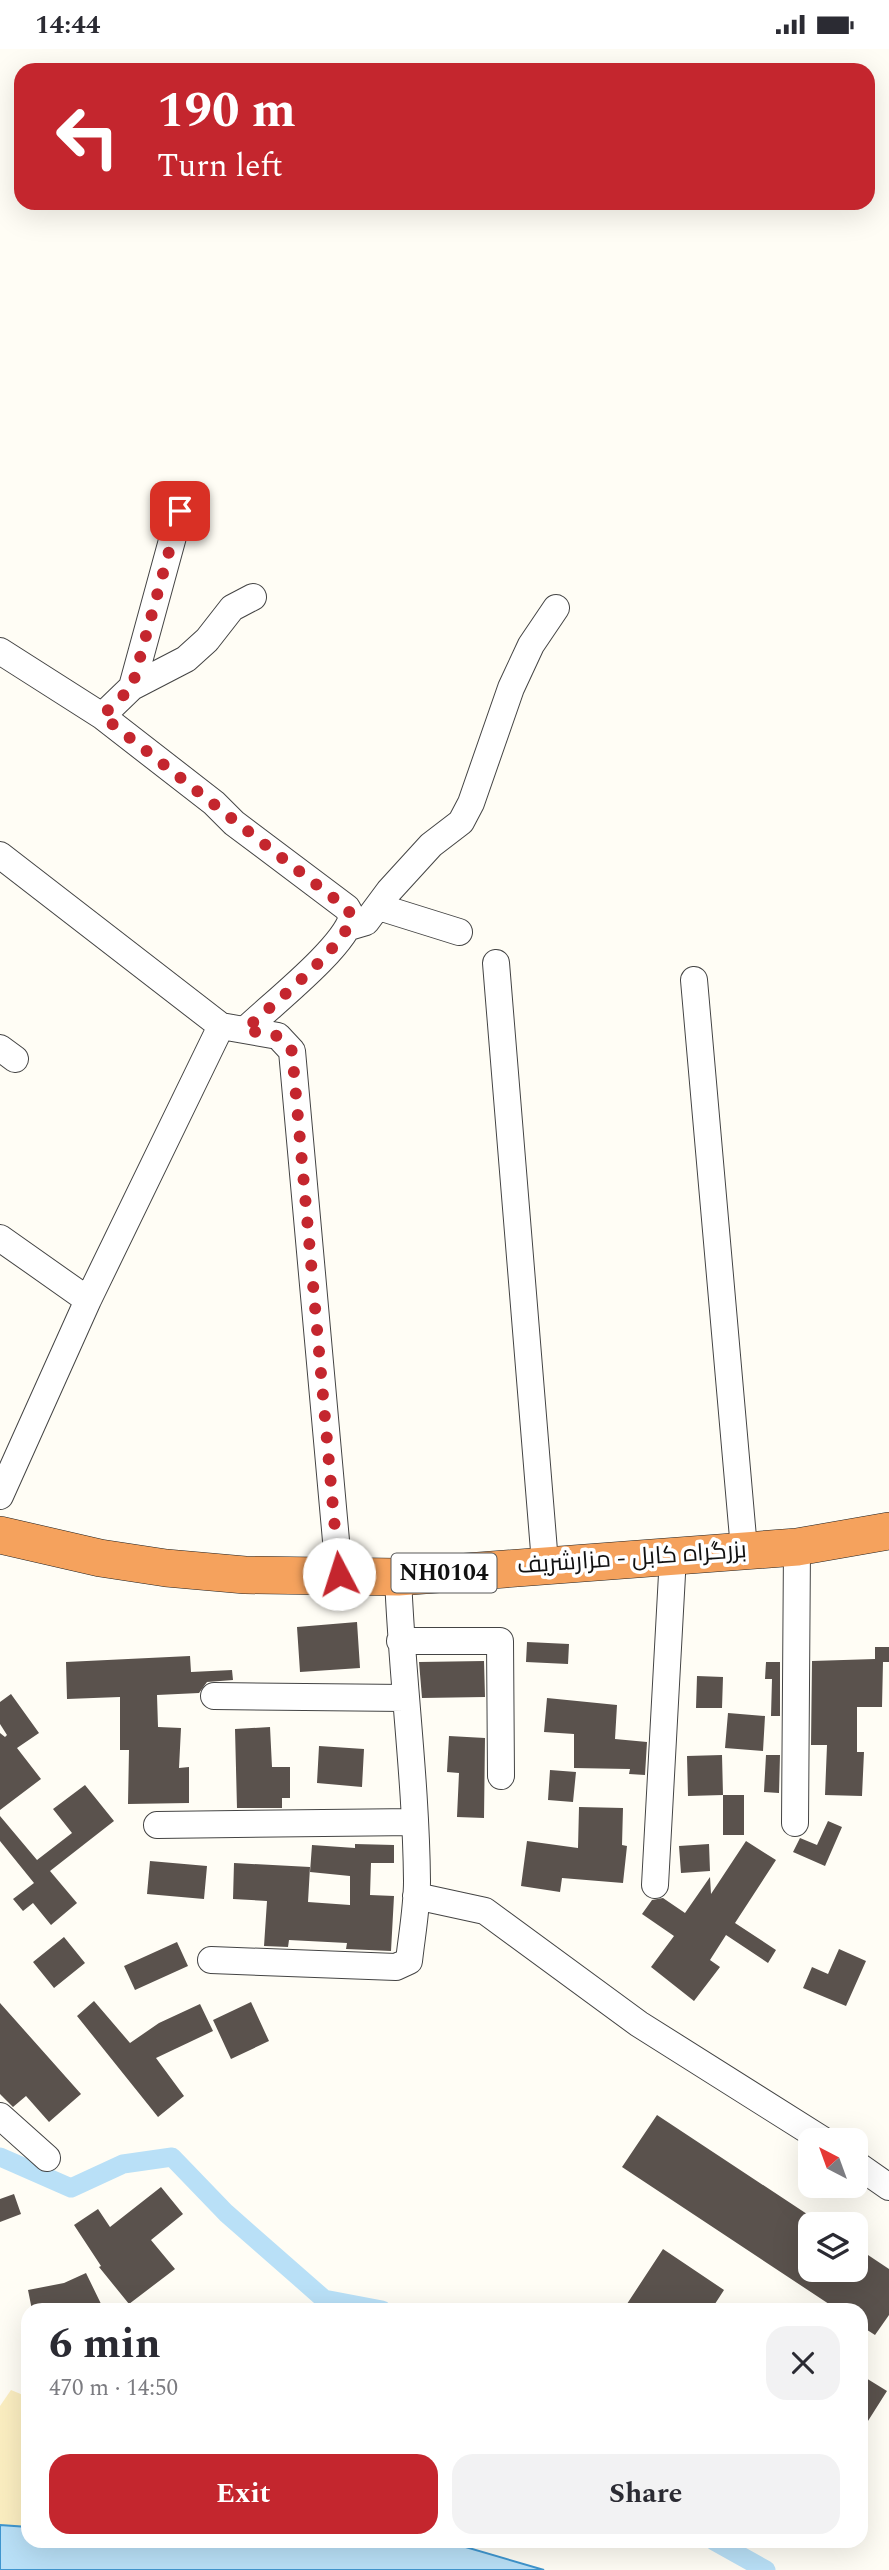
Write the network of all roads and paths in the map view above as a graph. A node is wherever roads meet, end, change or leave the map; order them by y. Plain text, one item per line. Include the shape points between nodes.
1 (180, 511) dead end
2 (253, 597) dead end
3 (556, 608) dead end
4 (0, 651) edge
5 (132, 687) junction
6 (102, 716) junction
7 (0, 855) edge
8 (379, 907) junction
9 (349, 927) junction
10 (459, 932) dead end
11 (496, 963) dead end
12 (694, 980) dead end
13 (233, 1028) junction
14 (0, 1238) edge
15 (88, 1300) junction
16 (0, 1496) edge
17 (889, 1531) edge
18 (0, 1535) edge
19 (797, 1547) junction
20 (744, 1549) junction
21 (673, 1556) junction
22 (545, 1563) junction
23 (339, 1574) junction
24 (398, 1577) junction
25 (400, 1641) junction
26 (214, 1696) dead end
27 (405, 1697) junction
28 (500, 1776) dead end
29 (415, 1822) junction
30 (795, 1823) dead end
31 (157, 1825) dead end
32 (655, 1885) dead end
33 (416, 1896) junction
34 (211, 1959) dead end
35 (0, 2116) edge
36 (804, 2128) edge
37 (47, 2158) dead end
38 (868, 2172) edge
39 (889, 2187) edge

1 - 5 street
2 - 5 street via 232,608 186,659
3 - 8 street via 531,645 511,688 461,822 431,845
4 - 6 street
5 - 6 street
6 - 9 street via 347,908 352,917
7 - 13 street
8 - 9 street via 366,922
8 - 10 street
9 - 13 street via 332,948
11 - 22 street
12 - 20 street
13 - 15 street
13 - 23 street via 278,1036 292,1051
14 - 15 street
15 - 16 street
17 - 19 highway, بزرگراه کابل - مزارشریف / NH0104
18 - 23 highway, بزرگراه کابل - مزارشریف / NH0104 via 166,1568 245,1575
19 - 20 highway, بزرگراه کابل - مزارشریف / NH0104
19 - 30 street
20 - 21 highway, بزرگراه کابل - مزارشریف / NH0104
21 - 22 highway, بزرگراه کابل - مزارشریف / NH0104
21 - 32 street
22 - 24 highway, بزرگراه کابل - مزارشریف / NH0104
23 - 24 highway, بزرگراه کابل - مزارشریف / NH0104
24 - 25 street
25 - 27 street
25 - 28 street via 500,1641
26 - 27 street
27 - 29 street
29 - 31 street
29 - 33 street
33 - 34 street via 409,1961 396,1968
33 - 36 street via 485,1911 639,2024
35 - 37 street
38 - 39 street

